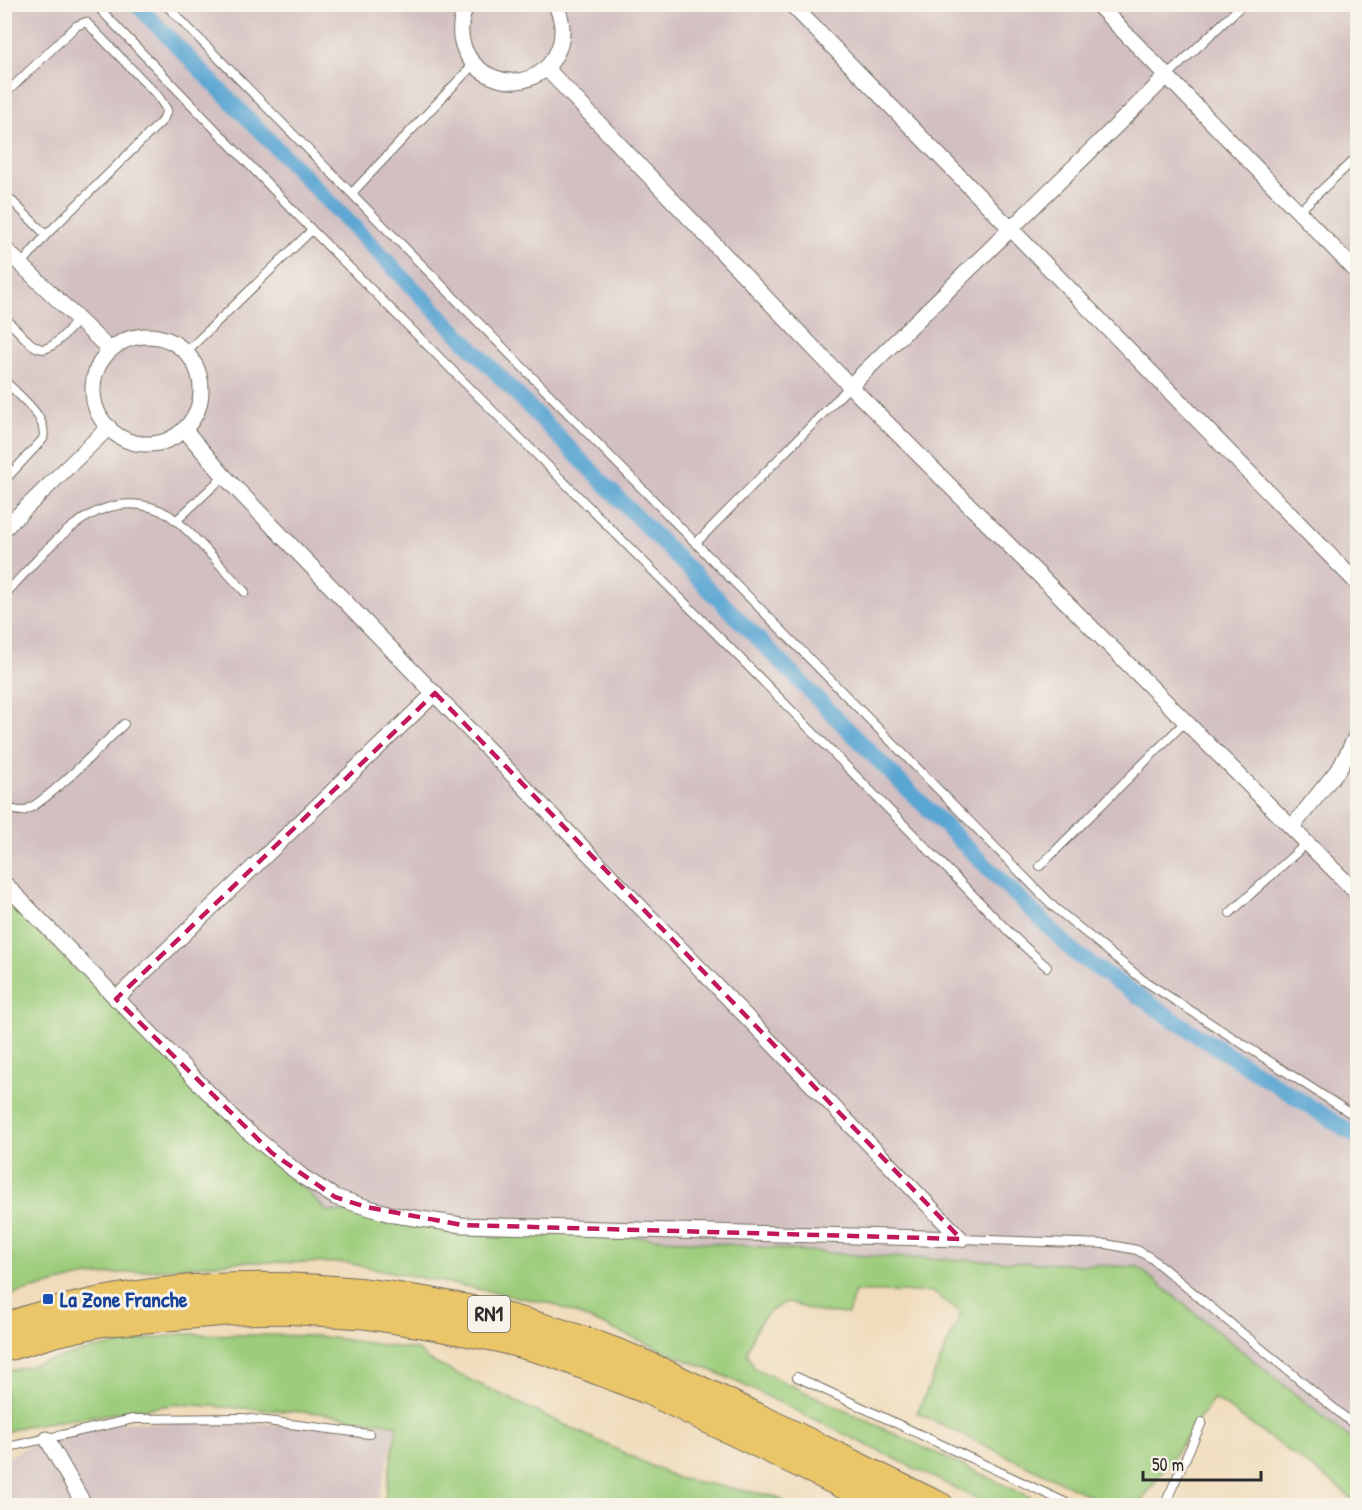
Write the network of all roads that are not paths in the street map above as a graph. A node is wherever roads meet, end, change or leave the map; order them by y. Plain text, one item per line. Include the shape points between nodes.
1 (95, 4) edge
2 (165, 4) edge
3 (467, 4) edge
4 (555, 4) edge
5 (791, 4) edge
6 (1097, 4) edge
7 (1243, 4) edge
8 (473, 65) junction
9 (546, 68) junction
10 (1166, 76) junction
11 (4, 95) edge
12 (1358, 156) edge
13 (4, 193) edge
14 (352, 193) junction
15 (1298, 212) junction
16 (312, 230) junction
17 (1012, 230) junction
18 (46, 235) junction
19 (4, 248) edge
20 (21, 265) junction
21 (1358, 273) edge
22 (4, 317) edge
23 (79, 319) junction
24 (110, 350) junction
25 (186, 352) junction
26 (4, 380) edge
27 (850, 386) junction
28 (109, 427) junction
29 (184, 429) junction
30 (224, 476) junction
31 (4, 481) edge
32 (177, 520) junction
33 (4, 529) edge
34 (697, 542) junction
35 (1358, 584) edge
36 (245, 592) dead end
37 (4, 595) edge
38 (435, 693) junction
39 (1186, 721) junction
40 (124, 724) dead end
41 (1358, 732) edge
42 (4, 806) edge
43 (1292, 827) junction
44 (1307, 843) junction
45 (1040, 866) dead end
46 (4, 884) edge
47 (1358, 894) edge
48 (1230, 913) dead end
49 (1047, 967) dead end
50 (116, 999) junction
51 (1358, 1118) edge
52 (961, 1239) junction
53 (4, 1327) edge
54 (4, 1348) edge
55 (797, 1377) dead end
56 (1202, 1422) dead end
57 (1358, 1428) edge
58 (369, 1434) dead end
59 (47, 1439) junction
60 (4, 1448) edge
61 (85, 1506) edge
62 (887, 1506) edge
63 (940, 1506) edge
64 (1073, 1506) edge
65 (1164, 1506) edge

1 - 16 lane
2 - 14 lane
3 - 8 street via 460,36
4 - 9 street via 562,24 562,40
5 - 17 street
6 - 10 street
7 - 10 lane
8 - 9 street via 501,81 533,77
8 - 14 lane
9 - 27 street
10 - 15 street
10 - 17 street
11 - 18 lane via 76,26 86,22 167,110 163,120
12 - 15 lane
13 - 18 lane
14 - 34 lane
15 - 21 street
16 - 25 lane
16 - 49 lane
17 - 27 street
17 - 35 street
18 - 20 lane
19 - 20 street
20 - 23 street
22 - 23 lane via 36,349 45,351
23 - 24 street
24 - 25 street via 124,340 157,336
24 - 28 street via 93,382 96,406
25 - 29 street via 200,383 200,400
26 - 31 lane via 36,413 45,434
27 - 34 lane
27 - 39 street
28 - 29 street via 132,441 146,444 166,440
28 - 33 street
29 - 30 street
30 - 32 lane
30 - 38 street
32 - 36 lane
32 - 37 lane via 155,507 128,503 98,509 69,530
34 - 51 lane via 1054,907 1143,980
38 - 50 street
38 - 52 street
39 - 43 street
39 - 45 lane
40 - 42 lane via 38,802 23,811
41 - 43 street via 1341,766
43 - 44 street
44 - 47 street
44 - 48 lane
46 - 50 street
50 - 52 street via 272,1154 335,1197 394,1215 484,1226
52 - 57 lane via 1106,1244 1137,1250
53 - 63 highway, RN1 via 82,1303 177,1291 231,1287 390,1294 556,1330 621,1353
54 - 62 highway, RN1 via 99,1323 283,1310 364,1315 497,1338 549,1352 704,1415
55 - 64 lane
56 - 65 lane
58 - 59 lane via 243,1419 133,1419
59 - 60 lane
59 - 61 street

